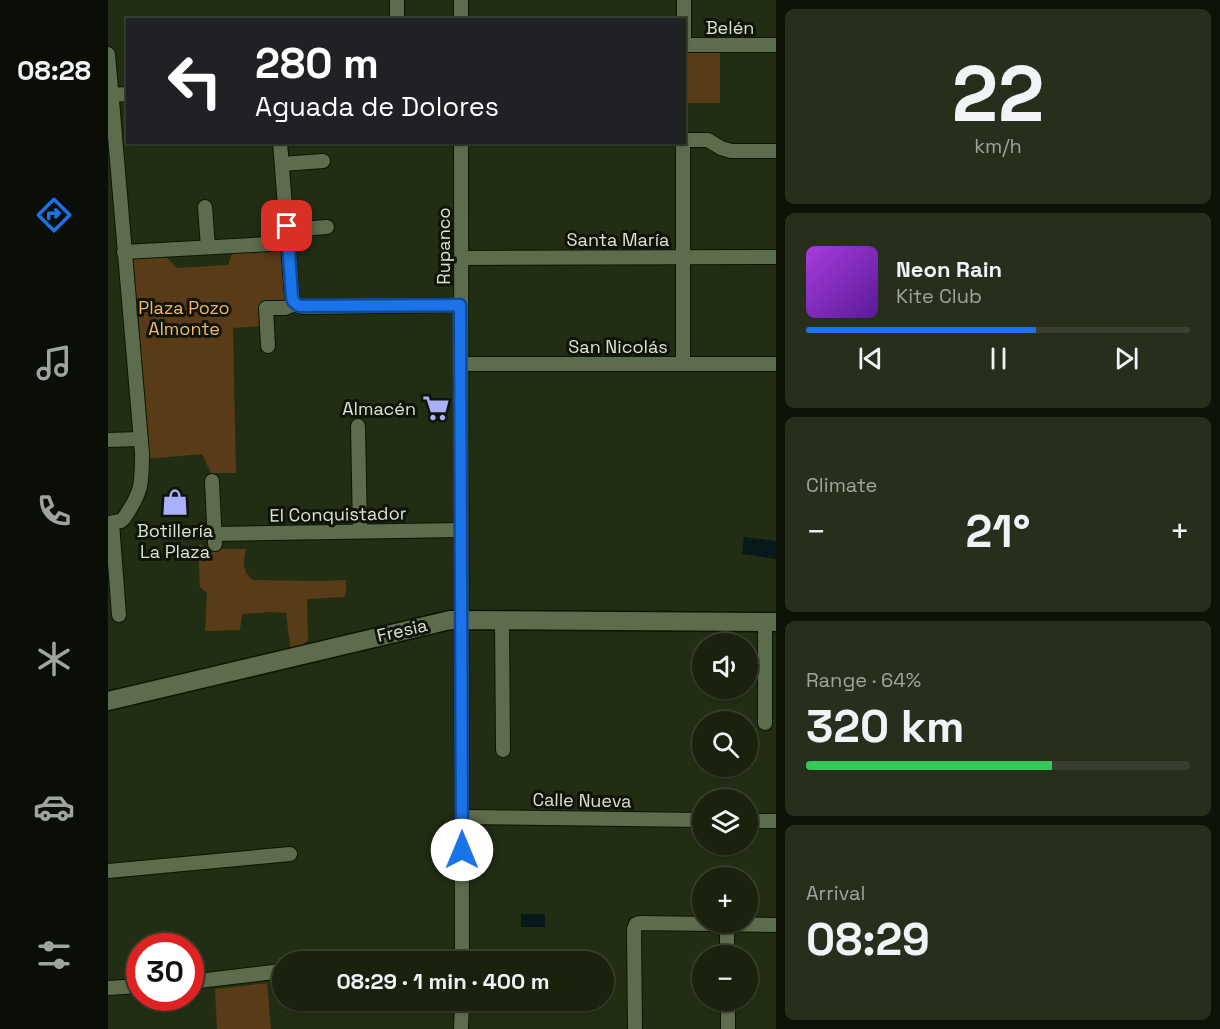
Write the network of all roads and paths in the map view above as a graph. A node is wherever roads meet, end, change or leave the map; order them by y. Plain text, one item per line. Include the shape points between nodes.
1 (397, 0) edge
2 (461, 0) edge
3 (684, 0) edge
4 (397, 18) edge
5 (461, 18) edge
6 (684, 18) edge
7 (686, 45) edge
8 (776, 45) edge
9 (108, 54) edge
10 (110, 92) edge
11 (126, 94) edge
12 (686, 141) edge
13 (280, 144) edge
14 (461, 144) edge
15 (684, 144) edge
16 (776, 151) edge
17 (112, 159) edge
18 (323, 161) dead end
19 (282, 164) junction
20 (205, 207) dead end
21 (327, 227) dead end
22 (287, 236) junction
23 (208, 247) junction
24 (124, 252) junction
25 (683, 257) junction
26 (776, 257) edge
27 (461, 258) junction
28 (295, 304) junction
29 (460, 305) junction
30 (268, 346) dead end
31 (461, 364) junction
32 (683, 364) junction
33 (776, 364) edge
34 (358, 426) dead end
35 (140, 439) junction
36 (108, 440) edge
37 (212, 481) dead end
38 (110, 523) edge
39 (461, 530) junction
40 (360, 531) junction
41 (118, 615) dead end
42 (462, 619) junction
43 (502, 620) junction
44 (770, 622) edge
45 (108, 701) edge
46 (765, 723) dead end
47 (503, 750) dead end
48 (462, 817) junction
49 (692, 820) edge
50 (758, 821) edge
51 (776, 821) edge
52 (290, 854) dead end
53 (108, 871) edge
54 (692, 924) edge
55 (758, 925) edge
56 (776, 925) edge
57 (462, 951) edge
58 (272, 972) edge
59 (204, 980) edge
60 (126, 987) edge
61 (108, 988) edge
62 (462, 1011) edge
63 (728, 1011) edge
64 (461, 1029) edge
65 (635, 1029) edge
66 (729, 1029) edge

1 - 4 street
2 - 5 street
3 - 6 street
7 - 8 street, Belén
9 - 10 street
10 - 11 street
10 - 17 street
12 - 16 street via 708,140 731,151
13 - 19 street
14 - 27 street, Rupanco
15 - 25 street
17 - 24 street
18 - 19 street
19 - 22 street
20 - 23 street
21 - 22 street
22 - 23 street
22 - 28 street
23 - 24 street
24 - 35 street
25 - 26 street, Santa María
25 - 27 street, Santa María
25 - 32 street
27 - 29 street, Rupanco
28 - 29 street
28 - 30 street via 266,309
29 - 31 street, Rupanco
31 - 32 street, San Nicolás
31 - 39 street, Rupanco
32 - 33 street, San Nicolás
34 - 40 street
35 - 36 street
35 - 38 street via 139,492 124,518
37 - 40 street, El Conquistador via 215,539
38 - 41 street
39 - 40 street, El Conquistador
39 - 42 street, Rupanco
42 - 43 street, Fresia
42 - 45 street, Fresia via 438,621
42 - 48 street, Rupanco
43 - 44 street, Fresia
43 - 47 street
44 - 46 street
48 - 49 street, Calle Nueva
48 - 57 street, Rupanco
50 - 51 street
52 - 53 street
54 - 65 street via 636,924
55 - 56 street
58 - 59 street
60 - 61 street
62 - 64 street
63 - 66 street

